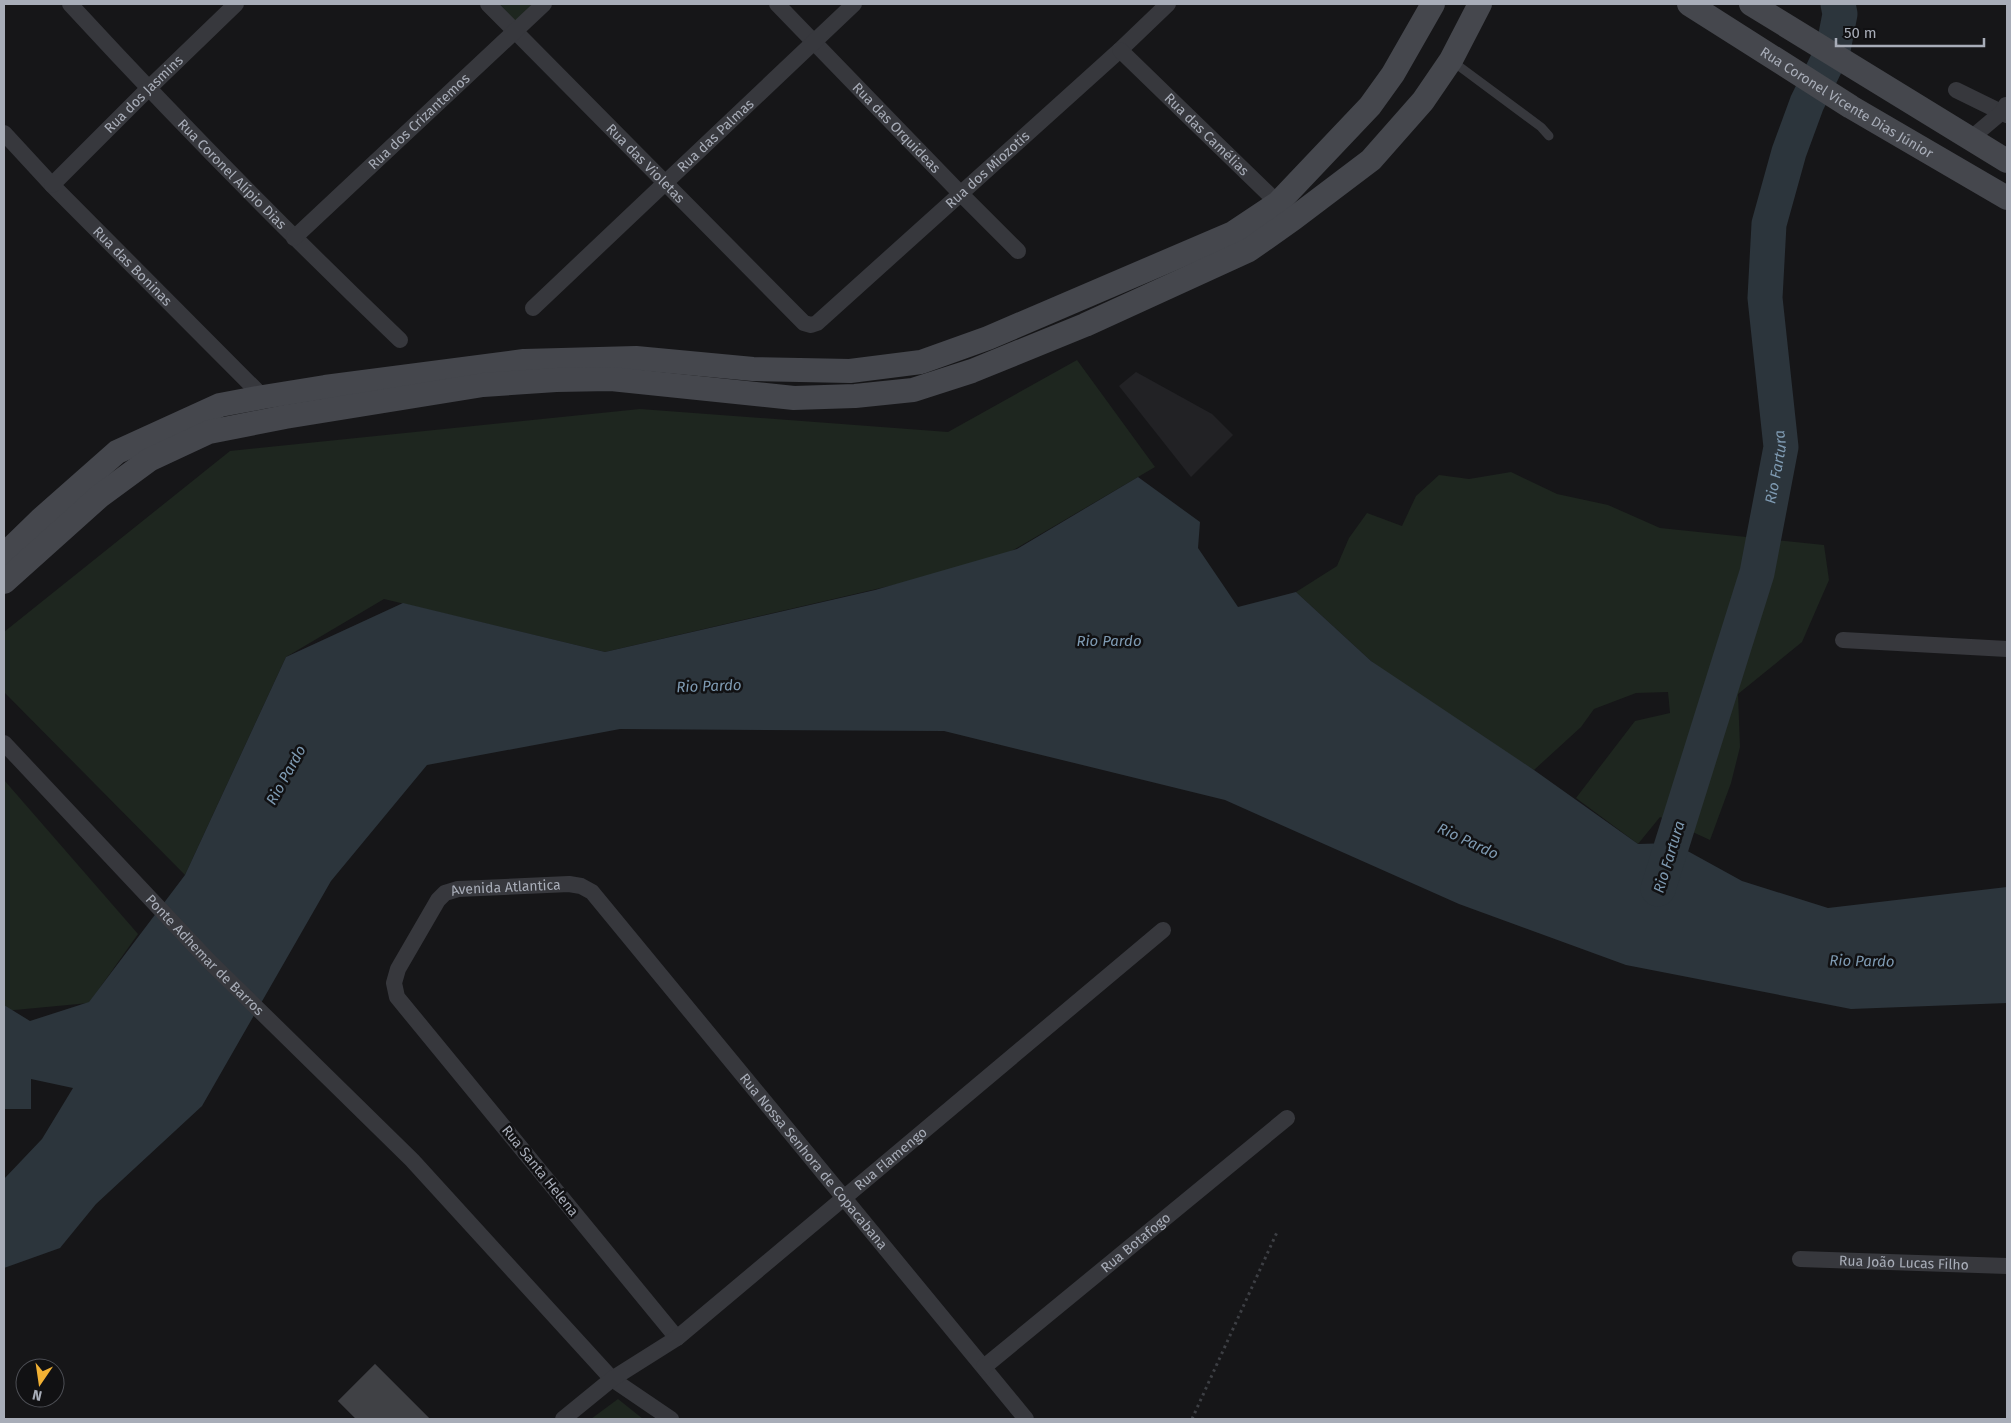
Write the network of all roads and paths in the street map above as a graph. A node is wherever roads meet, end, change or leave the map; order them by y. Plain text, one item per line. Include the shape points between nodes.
1 (70, 4) edge
2 (236, 4) edge
3 (488, 4) edge
4 (544, 4) edge
5 (777, 4) edge
6 (854, 4) edge
7 (1168, 4) edge
8 (1433, 4) edge
9 (1480, 4) edge
10 (1689, 4) edge
11 (1751, 4) edge
12 (515, 32) junction
13 (813, 43) junction
14 (1120, 50) junction
15 (1451, 60) junction
16 (148, 89) junction
17 (1956, 90) dead end
18 (2006, 110) edge
19 (2007, 128) edge
20 (4, 134) edge
21 (1549, 136) dead end
22 (1970, 139) junction
23 (2007, 161) edge
24 (665, 183) junction
25 (52, 186) junction
26 (960, 193) junction
27 (2007, 198) edge
28 (1286, 211) junction
29 (294, 238) junction
30 (1018, 251) dead end
31 (533, 308) dead end
32 (804, 323) joint
33 (400, 340) dead end
34 (263, 396) junction
35 (6, 568) edge
36 (1843, 640) dead end
37 (2007, 649) edge
38 (4, 743) edge
39 (600, 902) joint
40 (1164, 930) dead end
41 (402, 1005) joint
42 (1287, 1118) dead end
43 (845, 1198) junction
44 (1278, 1230) dead end
45 (1800, 1259) dead end
46 (2007, 1266) edge
47 (677, 1338) junction
48 (984, 1367) junction
49 (612, 1380) junction
50 (563, 1419) edge
51 (671, 1419) edge
52 (1026, 1419) edge
53 (1192, 1419) edge

1 - 16 street, Rua Coronel Alípio Dias
2 - 16 street, Rua dos Jasmins
3 - 12 street, Rua das Violetas
4 - 12 street, Rua dos Crizantemos
5 - 13 street, Rua das Orquideas
6 - 13 street, Rua das Palmas
7 - 14 street, Rua dos Miozotis
8 - 28 main road via 1393,74
9 - 15 main road
10 - 27 main road, Rua Coronel Vicente Dias Júnior via 1851,107
11 - 22 main road
12 - 24 street, Rua das Violetas
12 - 29 street, Rua dos Crizantemos
13 - 24 street, Rua das Palmas
13 - 26 street, Rua das Orquideas
14 - 26 street, Rua dos Miozotis
14 - 28 street, Rua das Camélias
15 - 21 lane
15 - 28 main road via 1422,101 1371,160
16 - 25 street, Rua dos Jasmins
16 - 29 street, Rua Coronel Alípio Dias
17 - 18 street
18 - 19 street
18 - 22 street
20 - 25 street, Rua das Boninas
22 - 23 main road
24 - 31 street, Rua das Palmas
24 - 32 street, Rua das Violetas
25 - 34 street, Rua das Boninas
26 - 30 street, Rua das Orquideas
26 - 32 street, Rua dos Miozotis via 817,323
28 - 34 main road via 988,338 921,362 850,371 753,369 636,358 524,361
28 - 35 main road via 1249,250 1094,321 972,371 913,390 794,398 611,379 556,380 483,385 209,432 149,460
29 - 33 street, Rua Coronel Alípio Dias
34 - 35 main road via 220,405 117,452 40,520
36 - 37 street
38 - 49 street, Ponte Adhemar de Barros via 208,960 412,1160
39 - 41 street, Avenida Atlantica via 587,889 569,884 449,891 436,903 396,973 394,987
39 - 43 street, Rua Nossa Senhora de Copacabana
40 - 43 street, Rua Flamengo
41 - 47 street, Rua Santa Helena
42 - 48 street, Rua Botafogo
43 - 47 street, Rua Flamengo
43 - 48 street, Rua Nossa Senhora de Copacabana
44 - 53 path
45 - 46 street, Rua João Lucas Filho
47 - 49 street, Rua Flamengo
48 - 52 street, Rua Nossa Senhora de Copacabana
49 - 50 street, Rua Flamengo
49 - 51 street, Ponte Adhemar de Barros

